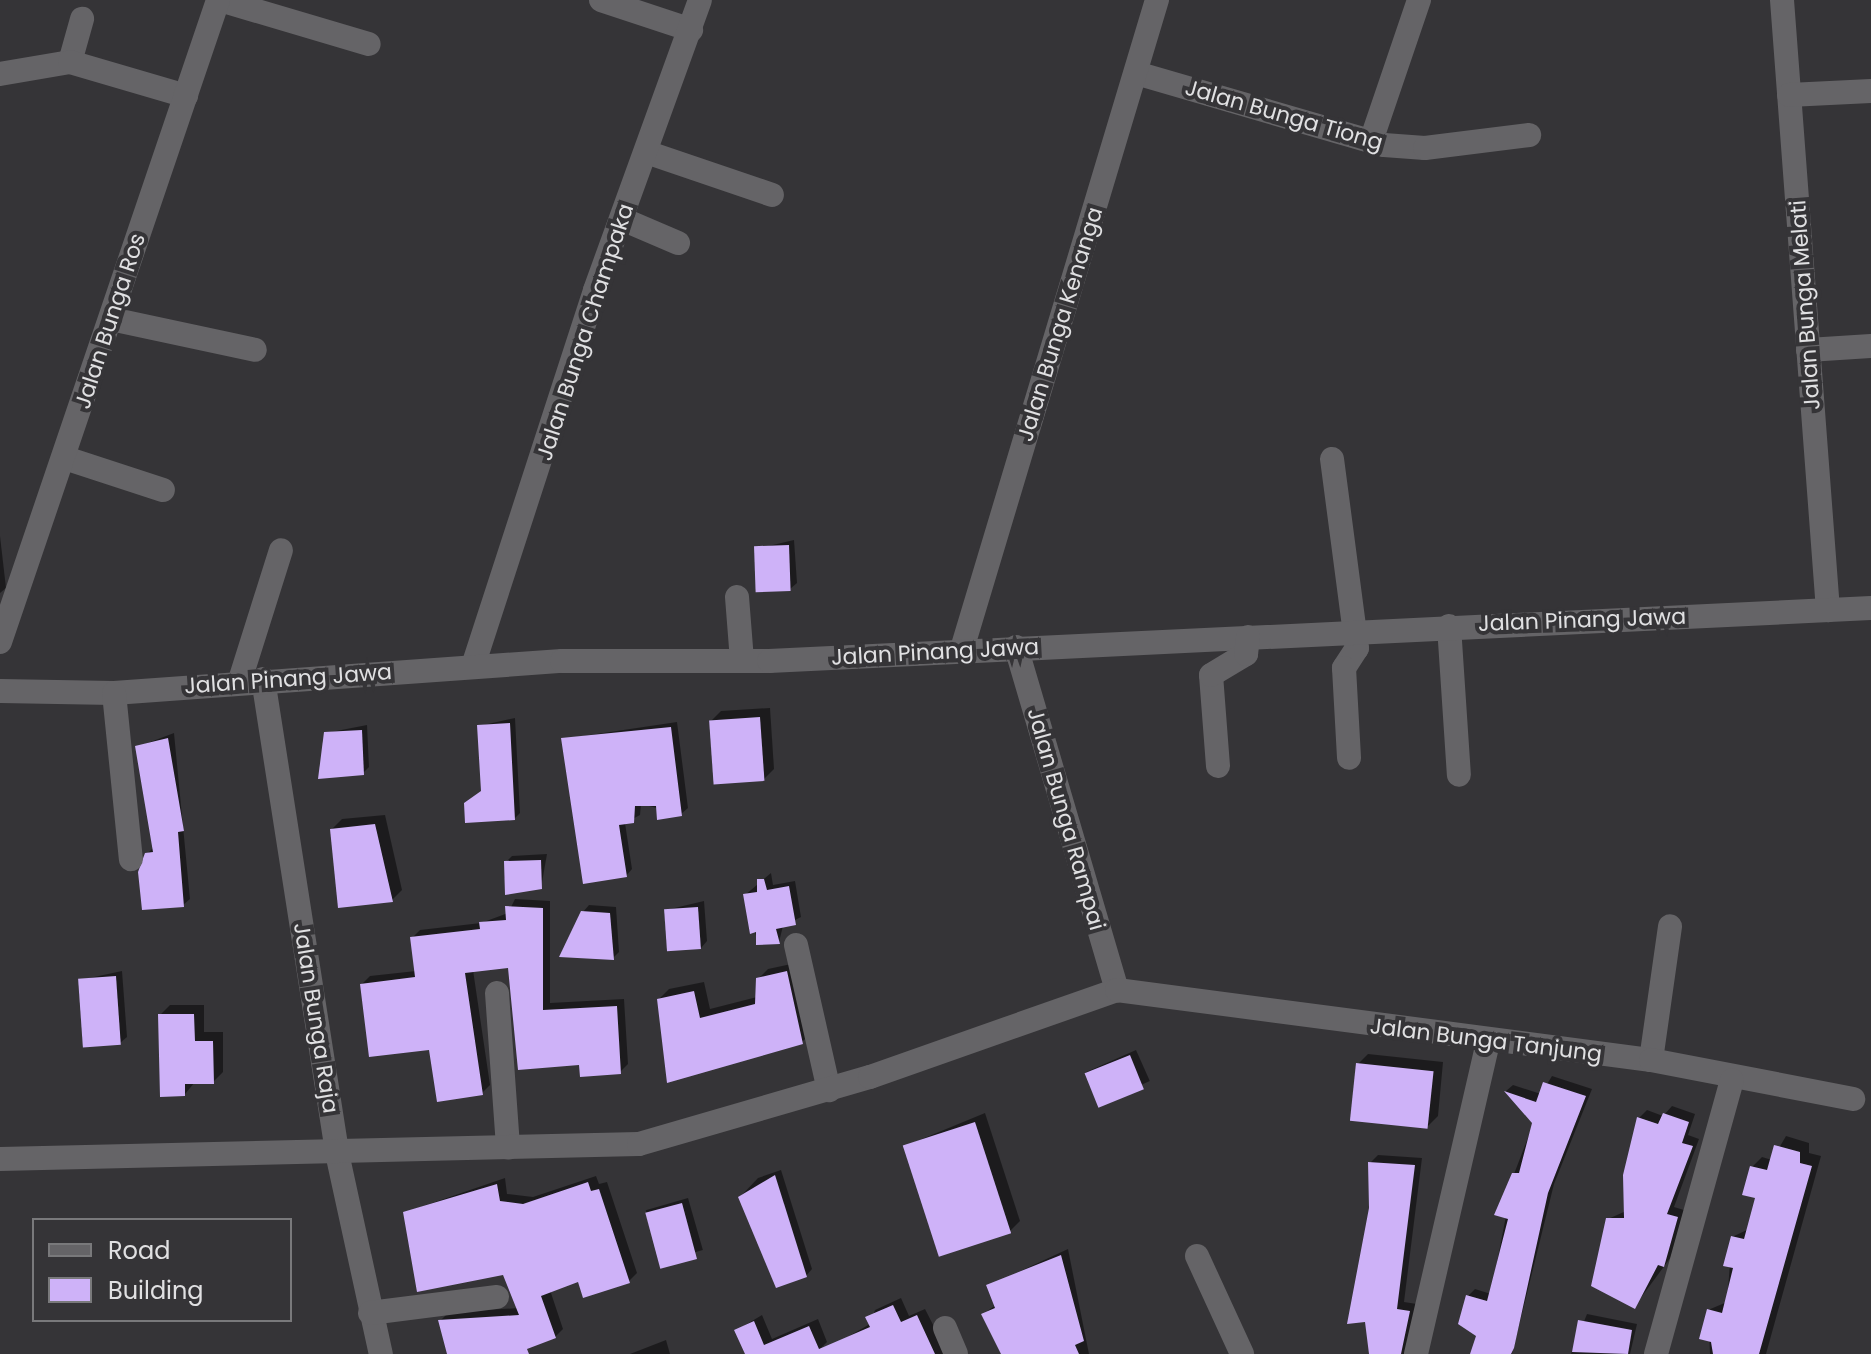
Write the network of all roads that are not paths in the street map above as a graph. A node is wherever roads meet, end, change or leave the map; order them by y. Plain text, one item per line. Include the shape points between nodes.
1 (219, 0) edge
2 (601, 0) edge
3 (700, 0) edge
4 (1157, 0) edge
5 (1419, 0) edge
6 (1782, 0) edge
7 (82, 19) dead end
8 (691, 30) junction
9 (369, 44) dead end
10 (70, 62) junction
11 (1136, 73) junction
12 (0, 74) edge
13 (1871, 91) edge
14 (1789, 95) junction
15 (186, 96) junction
16 (1529, 135) dead end
17 (1371, 141) junction
18 (646, 152) junction
19 (772, 195) dead end
20 (622, 219) junction
21 (678, 243) dead end
22 (111, 319) junction
23 (1871, 346) edge
24 (255, 350) dead end
25 (1808, 350) junction
26 (65, 458) junction
27 (1332, 459) dead end
28 (163, 490) dead end
29 (281, 550) dead end
30 (737, 597) dead end
31 (1871, 608) edge
32 (1828, 610) junction
33 (1449, 626) junction
34 (1354, 630) junction
35 (1248, 637) junction
36 (0, 642) edge
37 (1016, 647) junction
38 (962, 649) junction
39 (742, 661) junction
40 (473, 666) junction
41 (251, 680) junction
42 (0, 691) edge
43 (114, 693) junction
44 (1349, 758) dead end
45 (1218, 766) dead end
46 (1459, 775) dead end
47 (131, 859) dead end
48 (1670, 926) dead end
49 (796, 945) dead end
50 (1117, 990) junction
51 (497, 993) dead end
52 (1488, 1042) junction
53 (1651, 1060) junction
54 (1732, 1080) junction
55 (829, 1090) junction
56 (1853, 1099) dead end
57 (508, 1148) junction
58 (337, 1153) junction
59 (0, 1159) edge
60 (1197, 1256) dead end
61 (497, 1297) dead end
62 (370, 1313) junction
63 (945, 1328) dead end
64 (381, 1354) edge
65 (956, 1354) edge
66 (1242, 1354) edge
67 (1416, 1354) edge
68 (1656, 1354) edge

1 - 9 street
1 - 15 street, Jalan Bunga Ros
2 - 8 street
3 - 8 street, Jalan Bunga Champaka
4 - 11 street, Jalan Bunga Kenanga
5 - 17 street
6 - 14 street, Jalan Bunga Melati
7 - 10 street
8 - 18 street, Jalan Bunga Champaka
10 - 12 street
10 - 15 street
11 - 17 street, Jalan Bunga Tiong
11 - 38 street, Jalan Bunga Kenanga
13 - 14 street
14 - 25 street, Jalan Bunga Melati
15 - 22 street, Jalan Bunga Ros
16 - 17 street, Jalan Bunga Tiong via 1425,148
18 - 19 street
18 - 20 street, Jalan Bunga Champaka
20 - 21 street
20 - 40 street, Jalan Bunga Champaka
22 - 24 street
22 - 26 street, Jalan Bunga Ros
23 - 25 street
25 - 32 street, Jalan Bunga Melati
26 - 28 street
26 - 36 street, Jalan Bunga Ros
27 - 34 street
29 - 41 street
30 - 39 street
31 - 32 street, Jalan Pinang Jawa
32 - 33 street, Jalan Pinang Jawa
33 - 34 street, Jalan Pinang Jawa
33 - 46 street
34 - 35 street, Jalan Pinang Jawa
34 - 44 street via 1356,654 1344,668
35 - 37 street, Jalan Pinang Jawa
35 - 45 street via 1246,654 1211,675
37 - 38 street, Jalan Pinang Jawa
37 - 50 street, Jalan Bunga Rampai
38 - 39 street, Jalan Pinang Jawa
39 - 40 street, Jalan Pinang Jawa
40 - 41 street, Jalan Pinang Jawa
41 - 43 street, Jalan Pinang Jawa
41 - 58 street, Jalan Bunga Raja
42 - 43 street, Jalan Pinang Jawa
43 - 47 street
48 - 53 street
49 - 55 street
50 - 52 street, Jalan Bunga Tanjung
50 - 55 street
51 - 57 street
52 - 53 street, Jalan Bunga Tanjung
52 - 67 street
53 - 54 street, Jalan Bunga Tanjung
54 - 56 street, Jalan Bunga Tanjung
54 - 68 street
55 - 57 street via 639,1144
57 - 58 street
58 - 59 street
58 - 62 street, Jalan Bunga Raja
60 - 66 street
61 - 62 street
62 - 64 street, Jalan Bunga Raja
63 - 65 street

